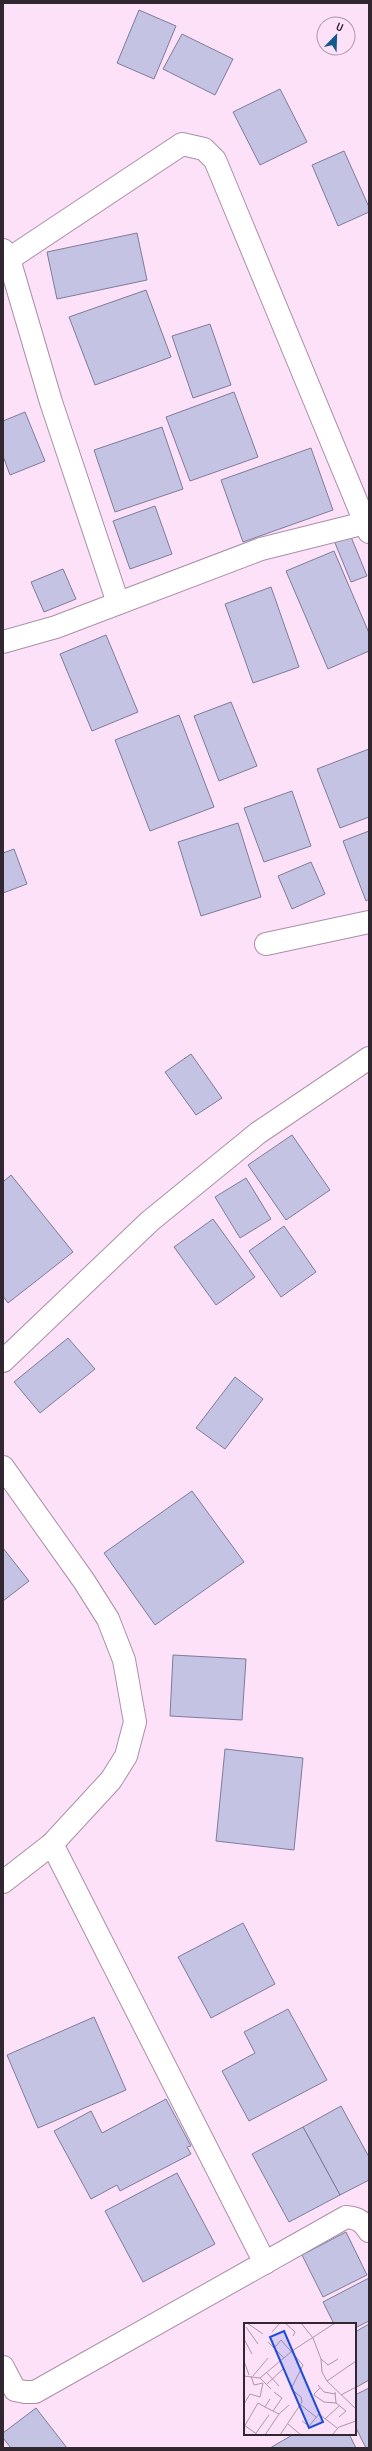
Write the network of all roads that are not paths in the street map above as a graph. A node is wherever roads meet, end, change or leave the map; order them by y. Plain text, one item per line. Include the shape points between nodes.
1 (6, 254) edge
2 (368, 526) edge
3 (118, 603) junction
4 (3, 642) edge
5 (369, 922) edge
6 (266, 944) dead end
7 (369, 1058) edge
8 (3, 1361) edge
9 (3, 1467) edge
10 (52, 1844) junction
11 (3, 1882) edge
12 (369, 2231) edge
13 (265, 2263) junction
14 (3, 2367) edge

1 - 2 street via 182,144 204,149 215,160
1 - 3 street via 51,402
2 - 3 street via 261,549
3 - 4 street via 56,627
5 - 6 street
7 - 8 street via 258,1133 150,1221
9 - 10 street via 108,1619 124,1660 135,1722 126,1756 111,1780
10 - 11 street
10 - 13 street
12 - 13 street via 365,2224 355,2218 346,2217
13 - 14 street via 35,2392 15,2390

